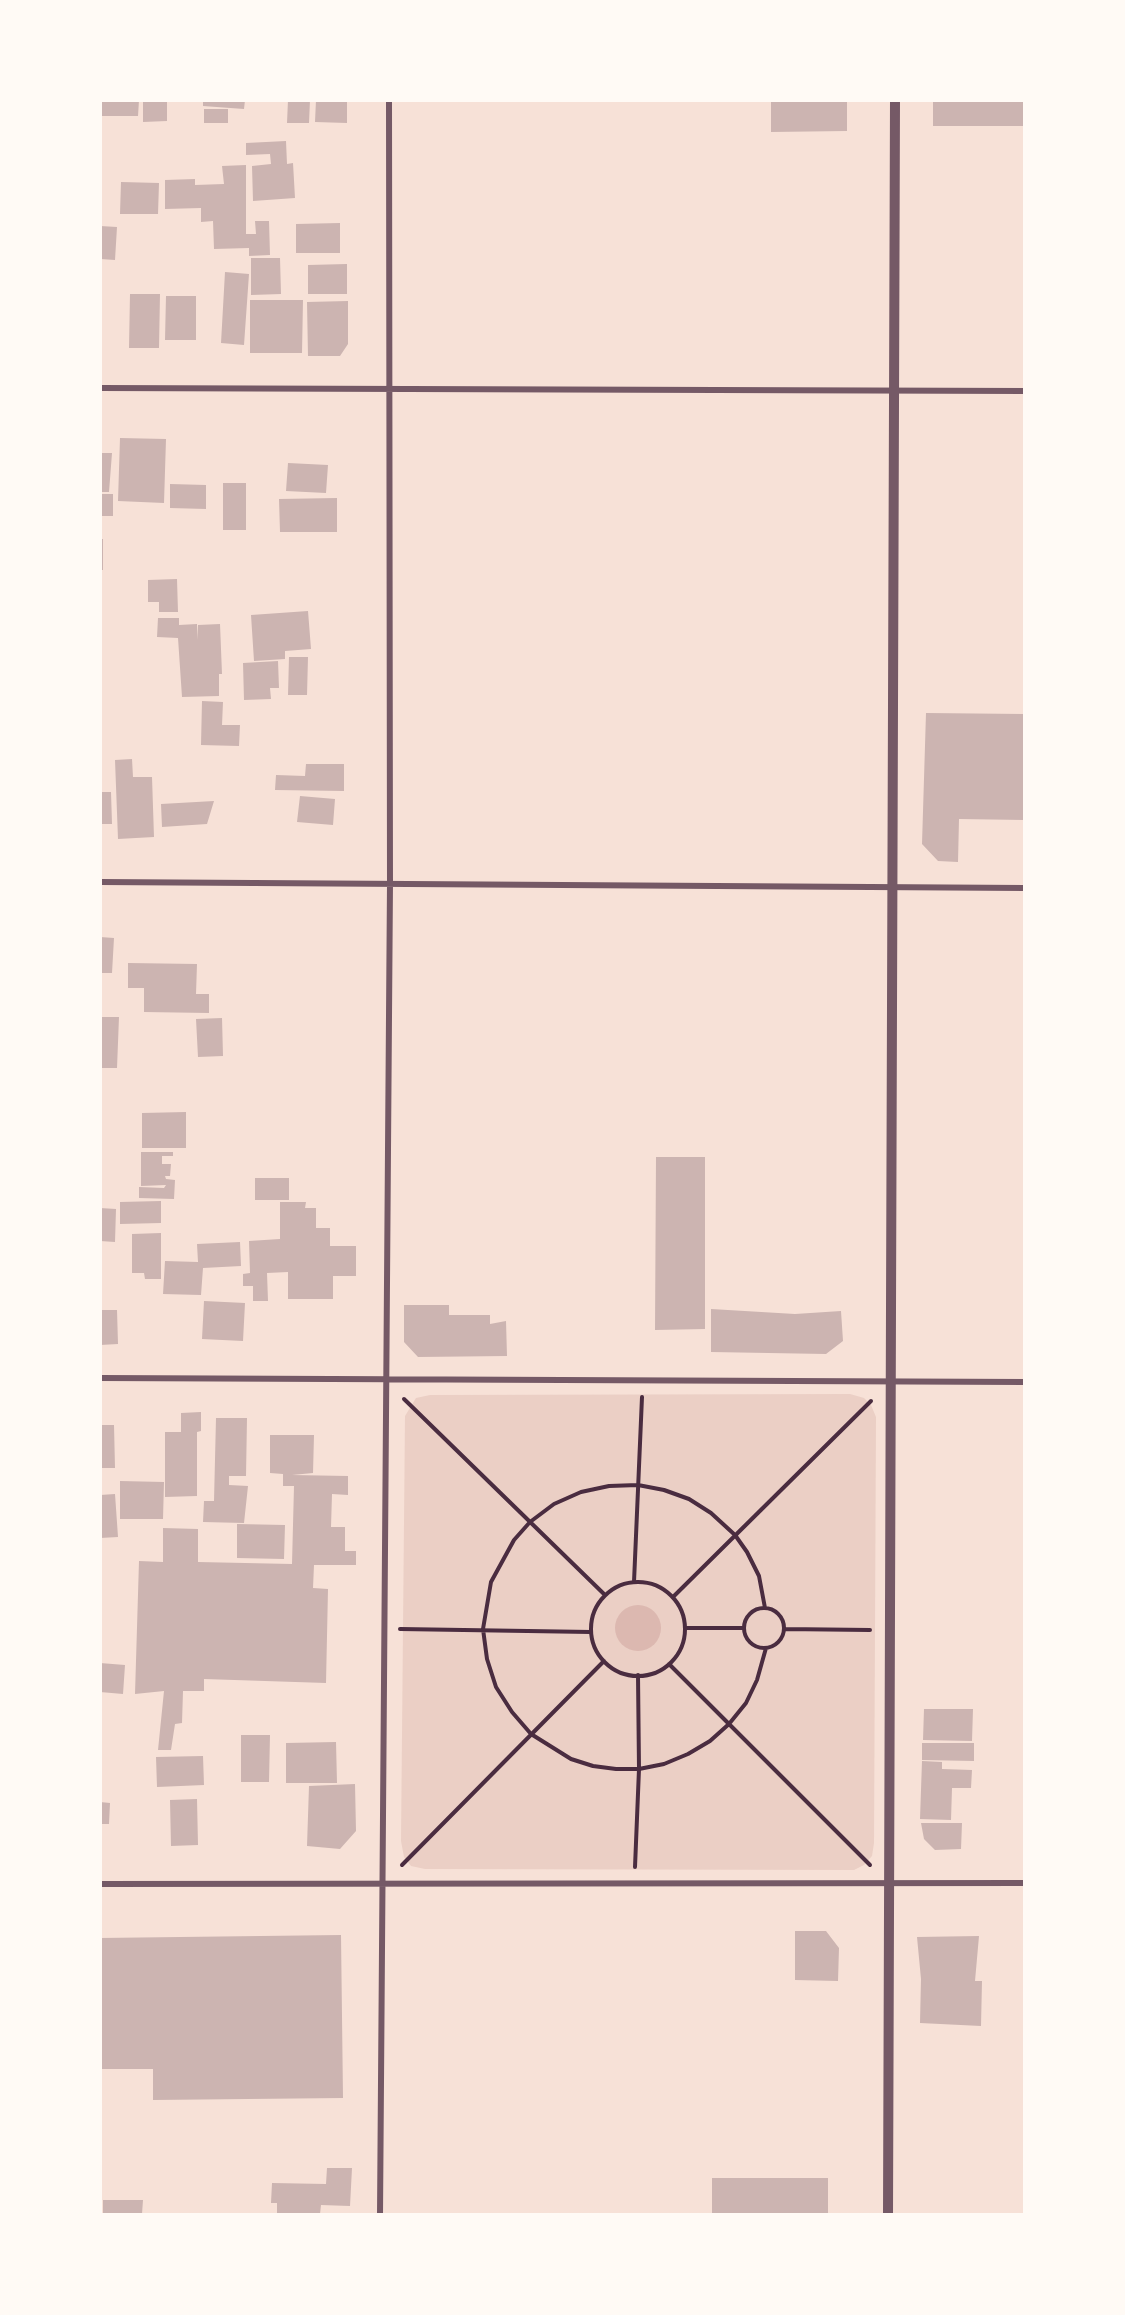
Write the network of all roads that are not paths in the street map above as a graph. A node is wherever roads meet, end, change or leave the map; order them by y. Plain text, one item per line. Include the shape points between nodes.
1 (389, 100) edge
2 (895, 100) edge
3 (100, 388) edge
4 (388, 390) junction
5 (894, 391) junction
6 (1024, 391) edge
7 (100, 882) edge
8 (390, 884) junction
9 (1024, 888) edge
10 (892, 889) junction
11 (100, 1378) edge
12 (385, 1380) junction
13 (890, 1382) junction
14 (1024, 1382) edge
15 (887, 1882) junction
16 (1024, 1883) edge
17 (100, 1884) edge
18 (383, 1884) junction
19 (380, 2214) edge
20 (888, 2214) edge

1 - 4 street
2 - 5 street
3 - 4 street
4 - 5 street
4 - 8 street
5 - 6 street
5 - 10 street
7 - 8 street
8 - 10 street
8 - 12 street
9 - 10 street
10 - 13 street
11 - 12 street
12 - 13 street
12 - 18 street
13 - 14 street
13 - 15 street
15 - 16 street
15 - 18 street
15 - 20 street
17 - 18 street
18 - 19 street

